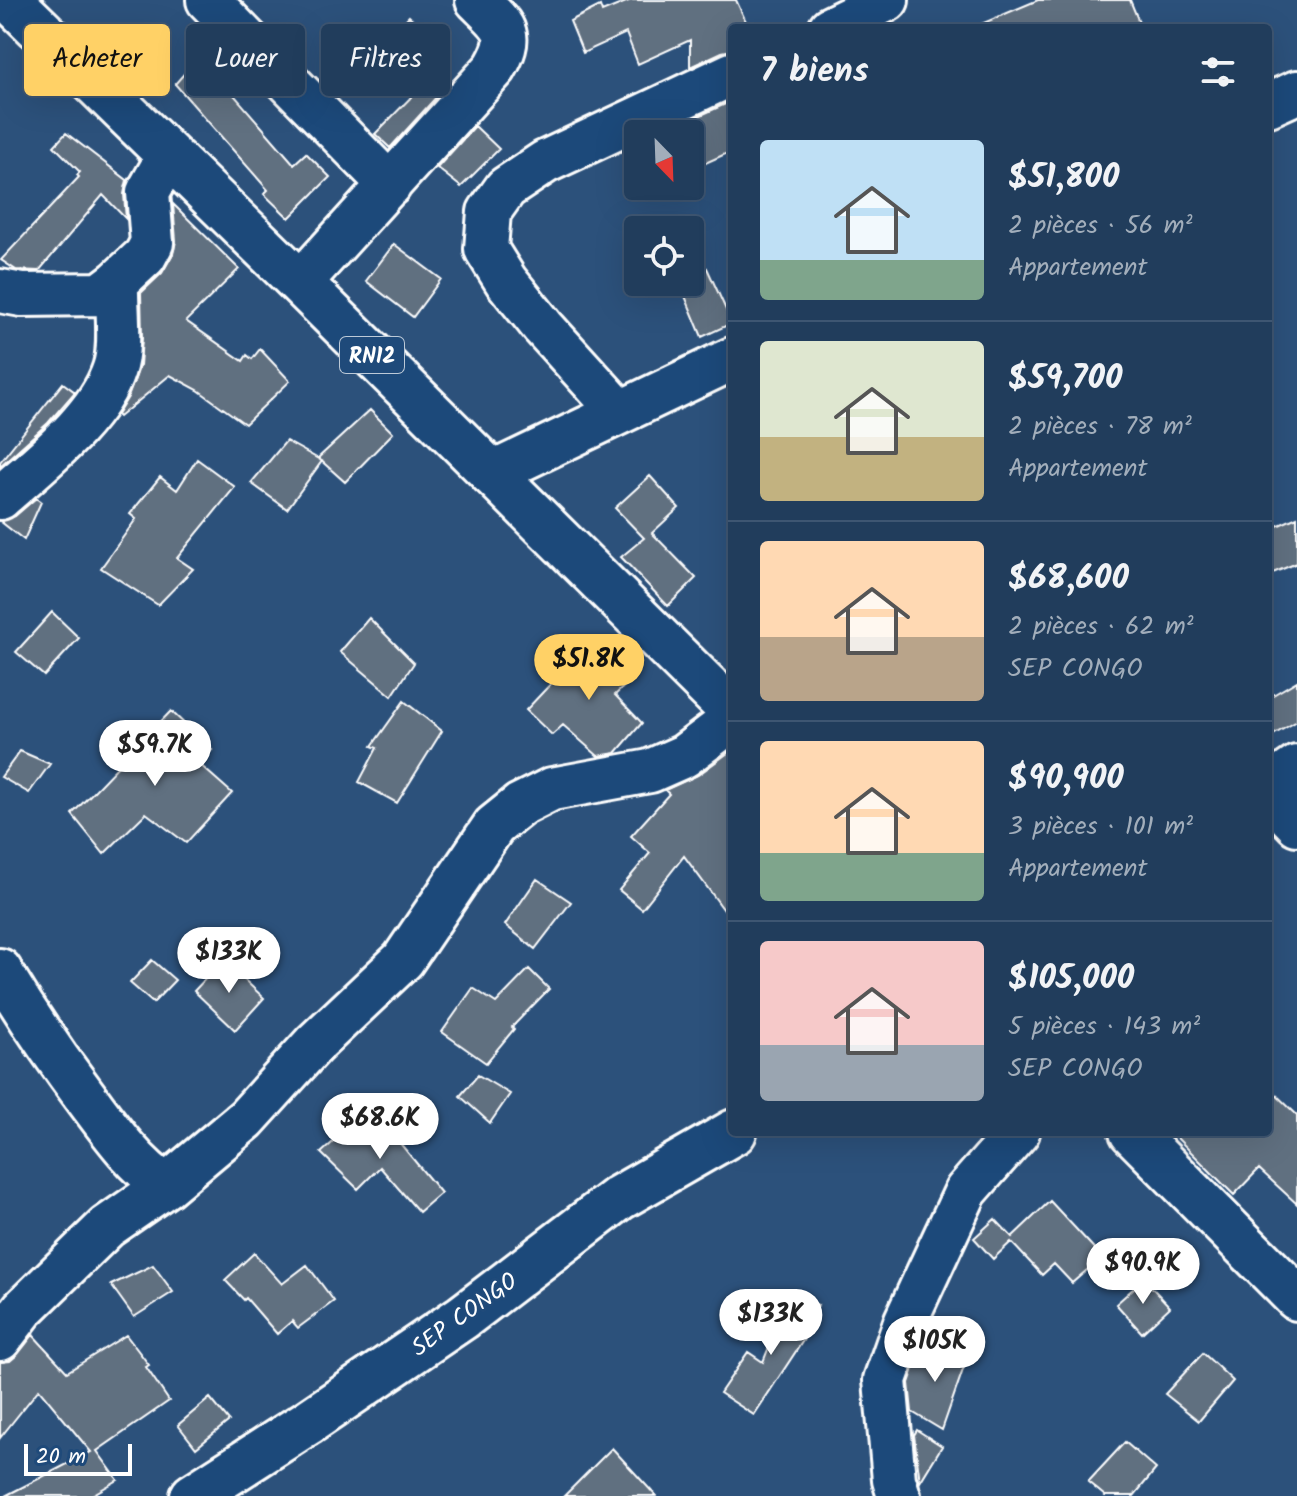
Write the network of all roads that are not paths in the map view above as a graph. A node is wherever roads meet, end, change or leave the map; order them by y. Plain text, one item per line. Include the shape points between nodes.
1 (10, 0) edge
2 (208, 0) edge
3 (477, 0) edge
4 (887, 0) edge
5 (838, 24) edge
6 (728, 76) edge
7 (1297, 92) edge
8 (1272, 103) edge
9 (169, 155) junction
10 (390, 185) junction
11 (117, 282) junction
12 (300, 283) junction
13 (0, 291) edge
14 (728, 361) edge
15 (620, 412) junction
16 (491, 474) junction
17 (0, 498) edge
18 (728, 707) edge
19 (728, 723) edge
20 (1297, 768) edge
21 (1272, 788) edge
22 (1272, 796) edge
23 (1297, 824) edge
24 (0, 973) edge
25 (728, 1135) edge
26 (1014, 1136) edge
27 (1136, 1136) edge
28 (166, 1186) junction
29 (1297, 1298) edge
30 (0, 1339) edge
31 (193, 1496) edge
32 (899, 1496) edge

1 - 9 main road, RN12
2 - 10 street
3 - 10 street via 505,29 507,47 495,68
4 - 5 street
6 - 15 street via 545,162 506,188 489,212 486,249 506,281
7 - 8 street
9 - 11 street via 148,192 152,243
9 - 12 main road, RN12
10 - 12 street
11 - 13 street via 101,294
11 - 17 street via 114,368 101,393 78,427
12 - 16 main road, RN12
14 - 15 street
15 - 16 street
16 - 18 main road, RN12
19 - 28 street via 684,756 650,771 552,789 502,819 403,960 314,1044 246,1119
20 - 21 main road
22 - 23 street
24 - 28 street via 106,1123 143,1169
25 - 31 main road, SEP CONGO via 619,1198 463,1317
26 - 32 street via 966,1191 906,1320 885,1380
27 - 29 main road
28 - 30 street via 107,1227 23,1309

